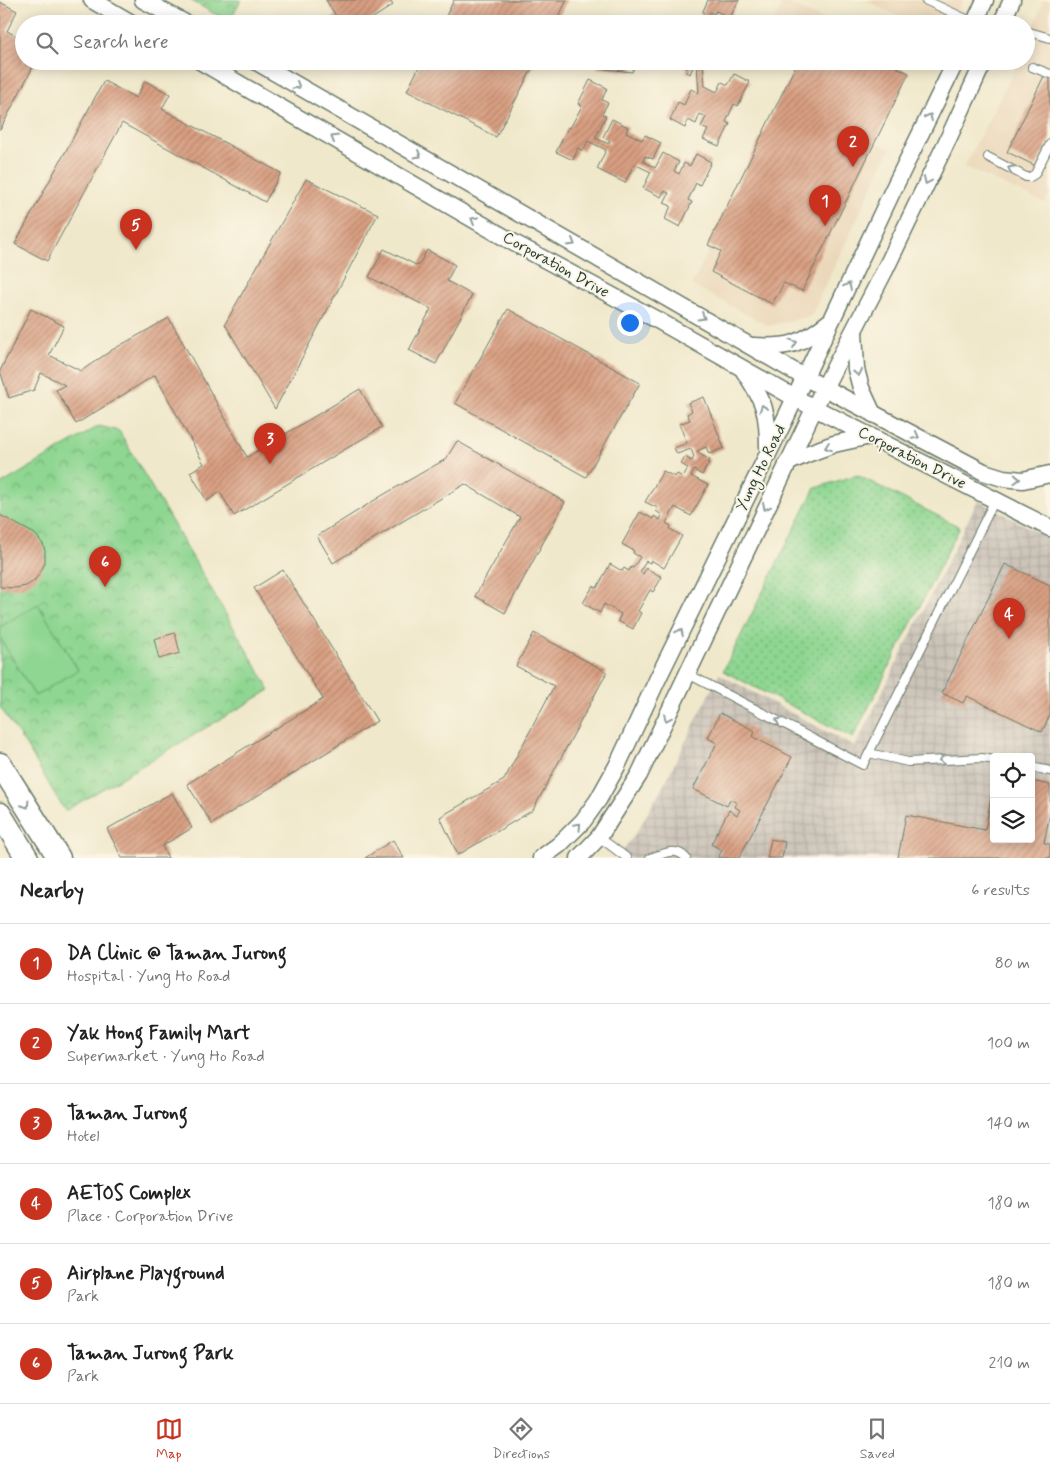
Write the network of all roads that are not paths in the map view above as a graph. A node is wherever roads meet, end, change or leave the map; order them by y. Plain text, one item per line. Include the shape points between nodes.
1 (143, 0) edge
2 (925, 0) edge
3 (985, 0) edge
4 (1012, 0) edge
5 (100, 2) edge
6 (119, 15) edge
7 (170, 15) edge
8 (959, 15) edge
9 (981, 15) edge
10 (1004, 15) edge
11 (1035, 33) edge
12 (1049, 35) edge
13 (1035, 68) edge
14 (216, 70) edge
15 (271, 70) edge
16 (952, 70) edge
17 (980, 70) edge
18 (1050, 74) edge
19 (1050, 144) edge
20 (988, 157) dead end
21 (832, 320) junction
22 (854, 329) junction
23 (751, 346) junction
24 (741, 367) junction
25 (804, 377) junction
26 (824, 388) junction
27 (795, 398) junction
28 (814, 408) junction
29 (873, 414) junction
30 (870, 436) junction
31 (768, 453) junction
32 (787, 463) junction
33 (1050, 474) edge
34 (994, 500) junction
35 (1050, 528) edge
36 (688, 674) junction
37 (869, 753) junction
38 (990, 759) edge
39 (0, 764) edge
40 (1035, 768) edge
41 (1050, 771) edge
42 (0, 814) edge
43 (599, 837) junction
44 (27, 858) edge
45 (58, 858) edge
46 (541, 858) edge
47 (579, 858) edge
48 (627, 858) edge
49 (650, 858) edge
50 (686, 858) edge

1 - 7 street
2 - 8 lane
3 - 9 street
4 - 10 street
5 - 6 street
11 - 12 lane
13 - 18 lane
24 -> 14 street, Corporation Drive via 516,244
15 -> 23 street, Corporation Drive
21 -> 16 street, Yung Ho Road
17 -> 22 street, Yung Ho Road
19 -> 20 lane via 1036,174 1030,177
23 -> 21 street via 793,344 813,335
21 - 25 street, Yung Ho Road
22 - 26 street, Yung Ho Road
22 -> 29 street via 856,369
23 - 25 street, Corporation Drive
24 - 27 street, Corporation Drive
31 -> 24 street via 765,407
25 - 26 street, Corporation Drive
25 - 27 street, Yung Ho Road
26 - 28 street, Yung Ho Road
26 - 29 street, Corporation Drive
27 - 28 street, Corporation Drive
27 - 31 street, Yung Ho Road
28 - 30 street, Corporation Drive
28 - 32 street, Yung Ho Road
29 -> 33 street, Corporation Drive via 984,472 1022,480
30 -> 32 street via 834,444
30 - 34 street, Corporation Drive
46 -> 31 street, Yung Ho Road via 583,821 603,791
32 -> 36 street, Yung Ho Road
34 - 35 street, Corporation Drive
34 - 37 lane
37 -> 36 lane via 863,765
36 -> 43 street, Yung Ho Road via 639,775
38 -> 37 lane via 908,762
39 -> 45 main road
40 - 41 lane
42 - 44 main road
43 - 47 street, Yung Ho Road
43 - 48 lane
49 - 50 lane via 673,851

